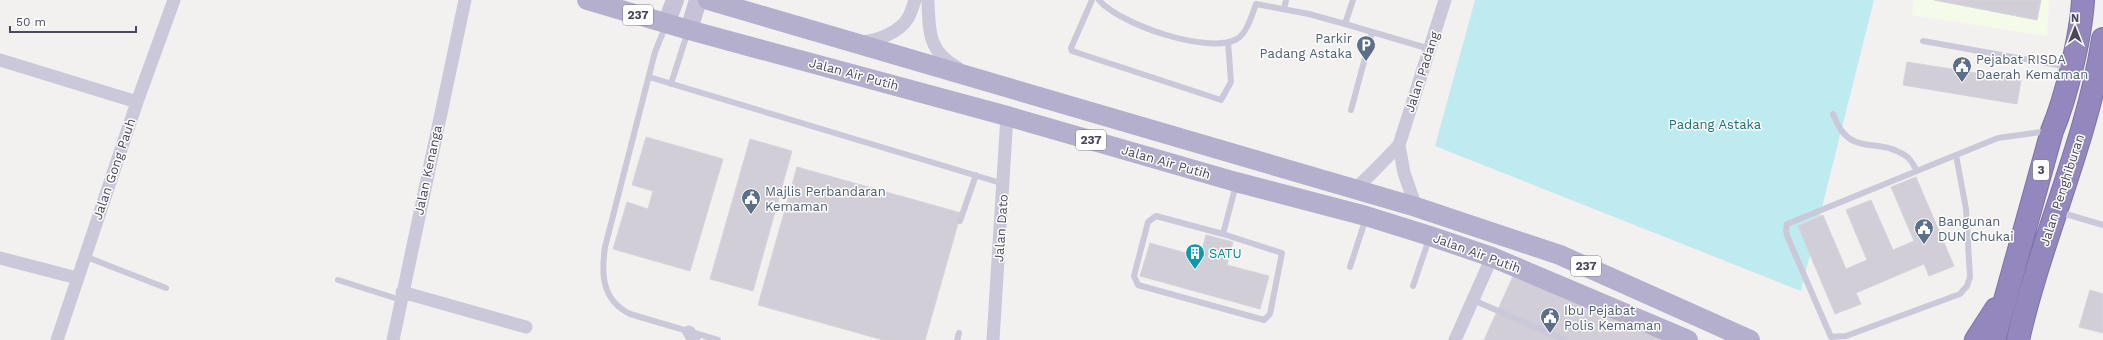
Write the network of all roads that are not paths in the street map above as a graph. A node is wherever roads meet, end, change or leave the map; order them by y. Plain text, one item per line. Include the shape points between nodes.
1 (174, 0) edge
2 (465, 0) edge
3 (588, 0) edge
4 (675, 0) edge
5 (698, 0) edge
6 (708, 0) edge
7 (915, 0) edge
8 (928, 0) edge
9 (1092, 0) edge
10 (1099, 0) edge
11 (1286, 0) edge
12 (1353, 0) edge
13 (1445, 0) edge
14 (2083, 0) edge
15 (1257, 2) edge
16 (1284, 9) junction
17 (666, 24) junction
18 (1345, 24) junction
19 (689, 30) junction
20 (1372, 32) junction
21 (2103, 39) edge
22 (1923, 41) dead end
23 (1228, 42) junction
24 (852, 43) junction
25 (1430, 49) junction
26 (0, 60) edge
27 (2071, 67) junction
28 (649, 77) junction
29 (973, 77) junction
30 (671, 84) junction
31 (137, 102) junction
32 (1351, 110) dead end
33 (1833, 114) dead end
34 (1007, 116) junction
35 (2052, 131) junction
36 (1399, 145) junction
37 (1956, 155) junction
38 (1917, 171) junction
39 (976, 175) junction
40 (1236, 182) junction
41 (1004, 184) junction
42 (1355, 189) junction
43 (1416, 207) junction
44 (2056, 210) junction
45 (1366, 216) junction
46 (960, 220) dead end
47 (2103, 225) edge
48 (1223, 234) junction
49 (1430, 236) junction
50 (84, 256) junction
51 (1492, 257) junction
52 (0, 258) edge
53 (1350, 267) dead end
54 (77, 278) junction
55 (338, 280) dead end
56 (1414, 286) dead end
57 (166, 288) dead end
58 (2006, 295) junction
59 (401, 296) junction
60 (1473, 300) junction
61 (2027, 302) junction
62 (526, 327) dead end
63 (959, 333) dead end
64 (691, 336) edge
65 (1846, 338) edge
66 (57, 340) edge
67 (394, 340) edge
68 (718, 340) edge
69 (957, 340) edge
70 (993, 340) edge
71 (1455, 340) edge
72 (1565, 340) edge
73 (1688, 340) edge
74 (1750, 340) edge
75 (1976, 340) edge
76 (1994, 340) edge
77 (2018, 340) edge
78 (2025, 340) edge

1 - 31 street, Jalan Gong Pauh
2 - 59 street, Jalan Kenanga
3 - 17 main road, Jalan Air Putih / 237
4 - 17 street
5 - 19 street
6 - 24 main road, Jalan Air Putih / 237
7 - 24 street via 908,18 890,33 865,42
8 - 29 street via 930,31 936,50 948,63
9 - 23 lane via 1071,48 1072,51 1221,100 1231,82
10 - 23 lane via 1125,19 1153,31 1190,40
11 - 16 lane
12 - 18 lane
13 - 25 street, Jalan Padang
14 - 27 highway, Jalan Penghiburan / 3
15 - 16 lane
15 - 23 lane via 1239,38
16 - 18 lane
17 - 19 main road, Jalan Air Putih / 237
17 - 28 lane
18 - 20 lane
19 - 30 lane
19 - 34 main road, Jalan Air Putih / 237
20 - 25 lane
20 - 32 lane
21 - 44 highway, Jalan Penghiburan / 3 via 2099,65 2079,138
22 - 27 lane
24 - 29 main road, Jalan Air Putih / 237
25 - 36 street, Jalan Padang
26 - 31 street
27 - 35 highway, Jalan Penghiburan / 3
28 - 30 lane
28 - 64 lane via 605,247 604,274 610,299 619,309
29 - 42 main road, Jalan Air Putih / 237
30 - 39 lane
31 - 50 street, Jalan Gong Pauh
33 - 38 lane via 1838,128 1845,136 1855,142 1894,149 1908,157
34 - 40 main road, Jalan Air Putih / 237
34 - 41 street, Jalan Dato
35 - 37 lane via 1998,138
35 - 58 highway, Jalan Penghiburan / 3
36 - 42 street
36 - 43 street via 1404,173
37 - 38 lane
37 - 65 lane via 1966,209 1970,278 1967,286 1960,294
38 - 65 lane via 1787,224 1788,238 1829,335
39 - 41 lane
39 - 46 lane
40 - 45 main road, Jalan Air Putih / 237
40 - 48 lane
41 - 70 street, Jalan Dato
42 - 43 main road, Jalan Air Putih / 237
43 - 74 main road, Jalan Air Putih / 237 via 1560,255
44 - 47 lane
44 - 61 highway, Jalan Penghiburan / 3
45 - 49 main road, Jalan Air Putih / 237
45 - 53 lane
48 - 48 lane via 1282,253 1270,314 1264,320 1138,285 1135,281 1134,276 1148,222 1152,217
49 - 51 main road, Jalan Air Putih / 237
49 - 56 lane
50 - 54 street, Jalan Gong Pauh
50 - 57 lane
51 - 60 street
51 - 73 main road, Jalan Air Putih / 237
52 - 54 street
54 - 66 street, Jalan Gong Pauh
55 - 59 lane
58 - 75 highway
58 - 76 highway, Jalan Penghiburan / 3
59 - 62 street
59 - 67 street, Jalan Kenanga
60 - 71 street
60 - 72 lane
61 - 77 highway, Jalan Penghiburan / 3
61 - 78 highway
63 - 69 lane
64 - 68 lane

